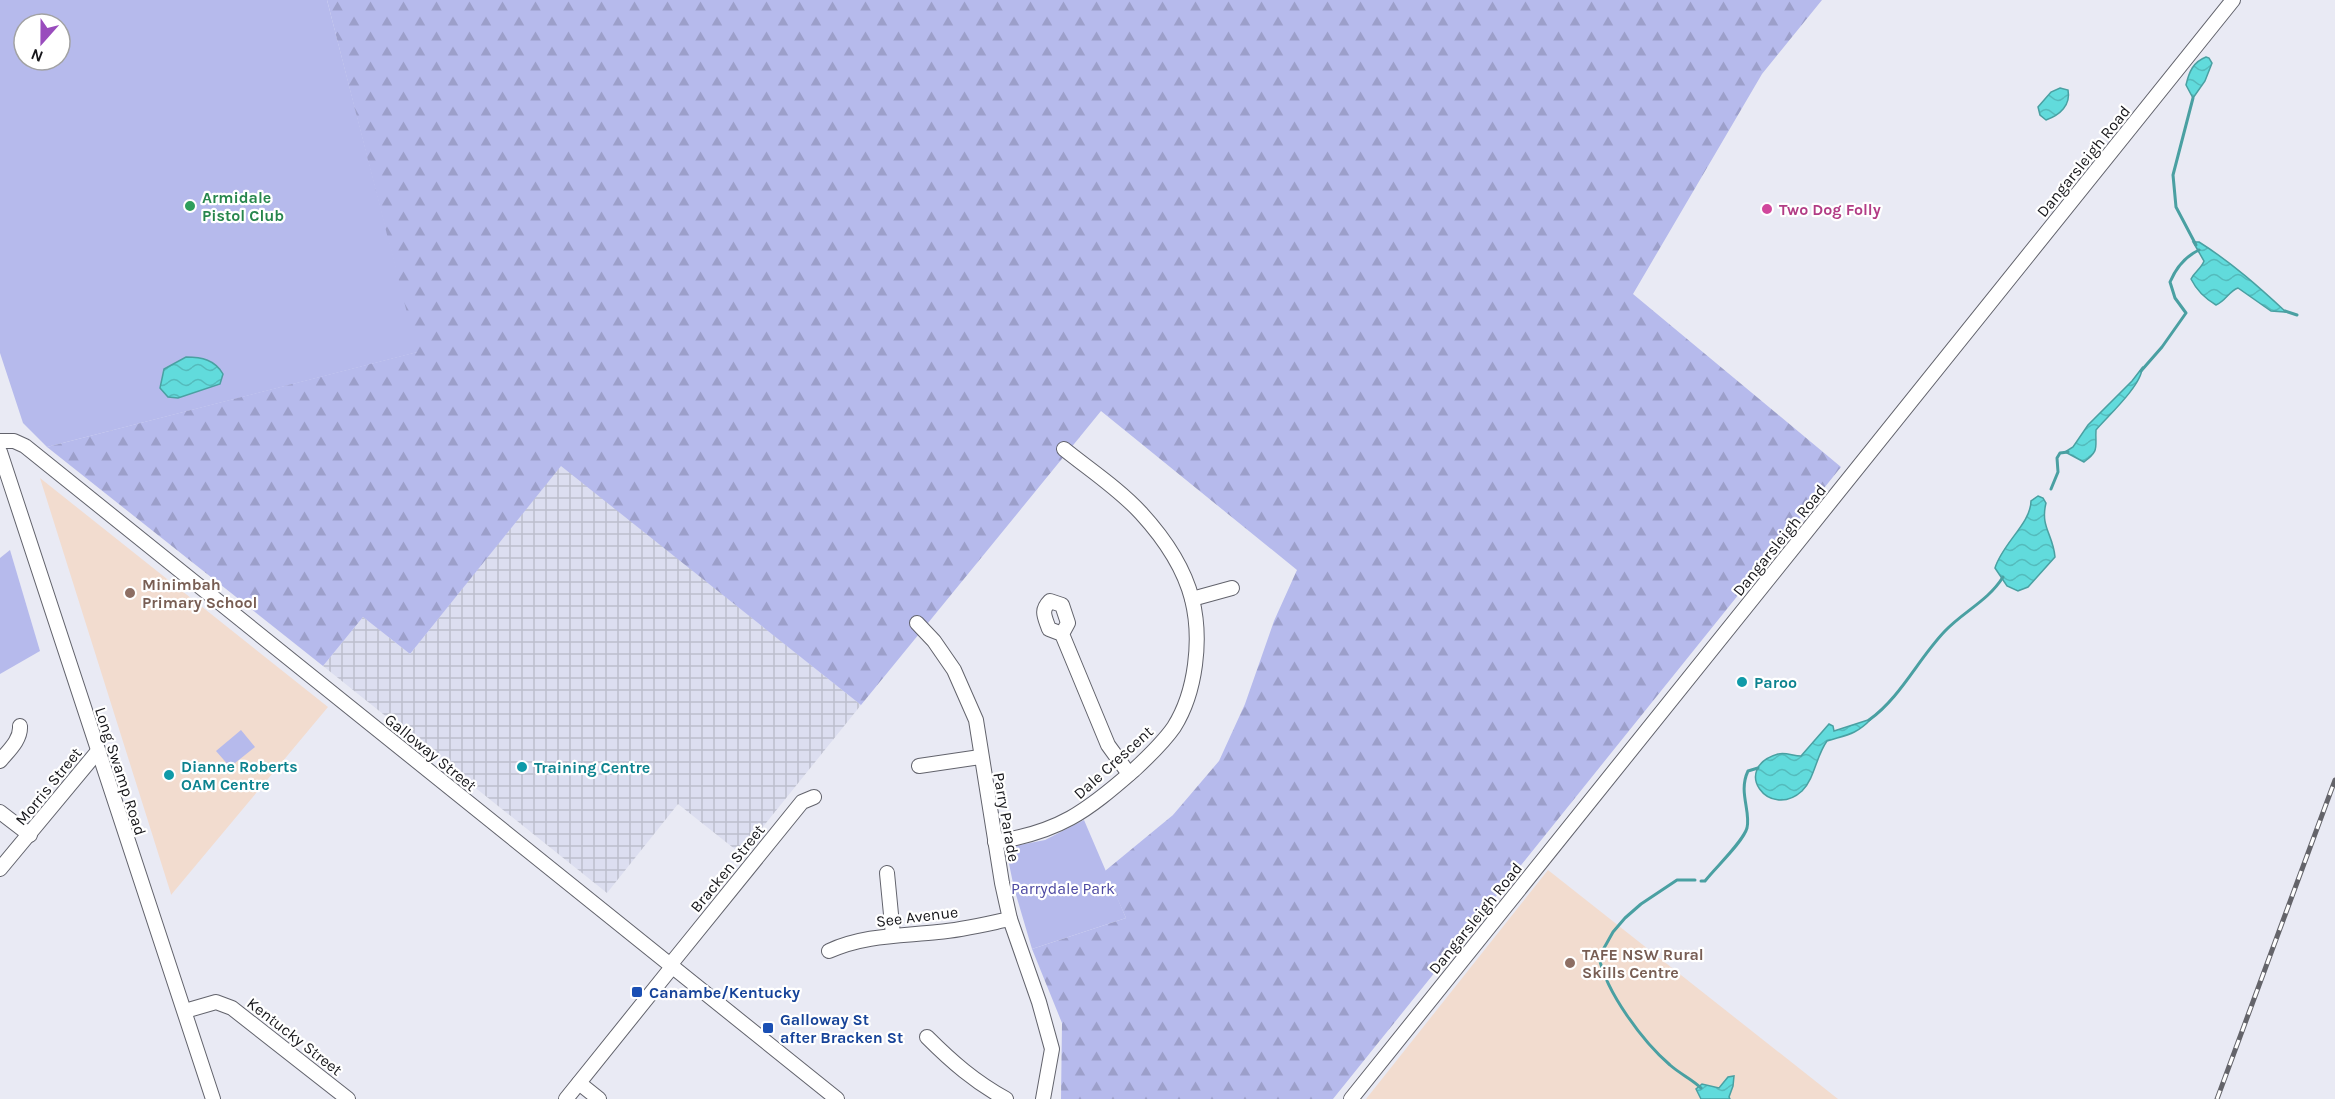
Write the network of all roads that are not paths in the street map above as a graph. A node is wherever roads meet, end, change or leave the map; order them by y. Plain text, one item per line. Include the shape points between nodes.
1 (2233, 0) edge
2 (0, 441) edge
3 (1064, 449) dead end
4 (0, 452) edge
5 (1232, 588) dead end
6 (1192, 599) junction
7 (917, 623) dead end
8 (1062, 634) dead end
9 (20, 726) dead end
10 (98, 751) junction
11 (980, 757) junction
12 (0, 761) edge
13 (919, 766) dead end
14 (1130, 774) junction
15 (813, 797) dead end
16 (0, 812) edge
17 (30, 835) junction
18 (995, 842) junction
19 (0, 869) edge
20 (887, 873) dead end
21 (1010, 919) junction
22 (893, 935) junction
23 (829, 951) dead end
24 (671, 966) junction
25 (185, 1011) junction
26 (927, 1038) dead end
27 (579, 1083) junction
28 (213, 1099) edge
29 (348, 1099) edge
30 (566, 1099) edge
31 (599, 1099) edge
32 (837, 1099) edge
33 (1006, 1099) edge
34 (1043, 1099) edge
35 (1351, 1099) edge

1 - 35 street, Dangarsleigh Road
2 - 24 street, Galloway Street via 25,446
3 - 6 street, Dale Crescent via 1140,512 1165,543
4 - 10 street, Long Swamp Road
5 - 6 street
6 - 14 street, Dale Crescent via 1196,655 1190,693 1173,728
7 - 11 street, Parry Parade via 934,641 966,694 976,720
8 - 14 street via 1108,745
9 - 12 street via 17,740
10 - 17 street, Morris Street
10 - 25 street, Long Swamp Road
11 - 13 street
11 - 18 street, Parry Parade
14 - 18 street, Dale Crescent via 1076,817 1046,831
15 - 24 street, Bracken Street via 802,802
16 - 17 street
17 - 19 street, Morris Street
18 - 21 street, Parry Parade
20 - 22 street
21 - 22 street, See Avenue via 939,932
21 - 34 street, Parry Parade via 1052,1048
22 - 23 street, See Avenue via 849,942
24 - 27 street, Bracken Street
24 - 32 street, Galloway Street
25 - 28 street, Long Swamp Road
25 - 29 street, Kentucky Street via 216,1002 232,1008
26 - 33 street via 980,1085
27 - 30 street, Bracken Street
27 - 31 street

